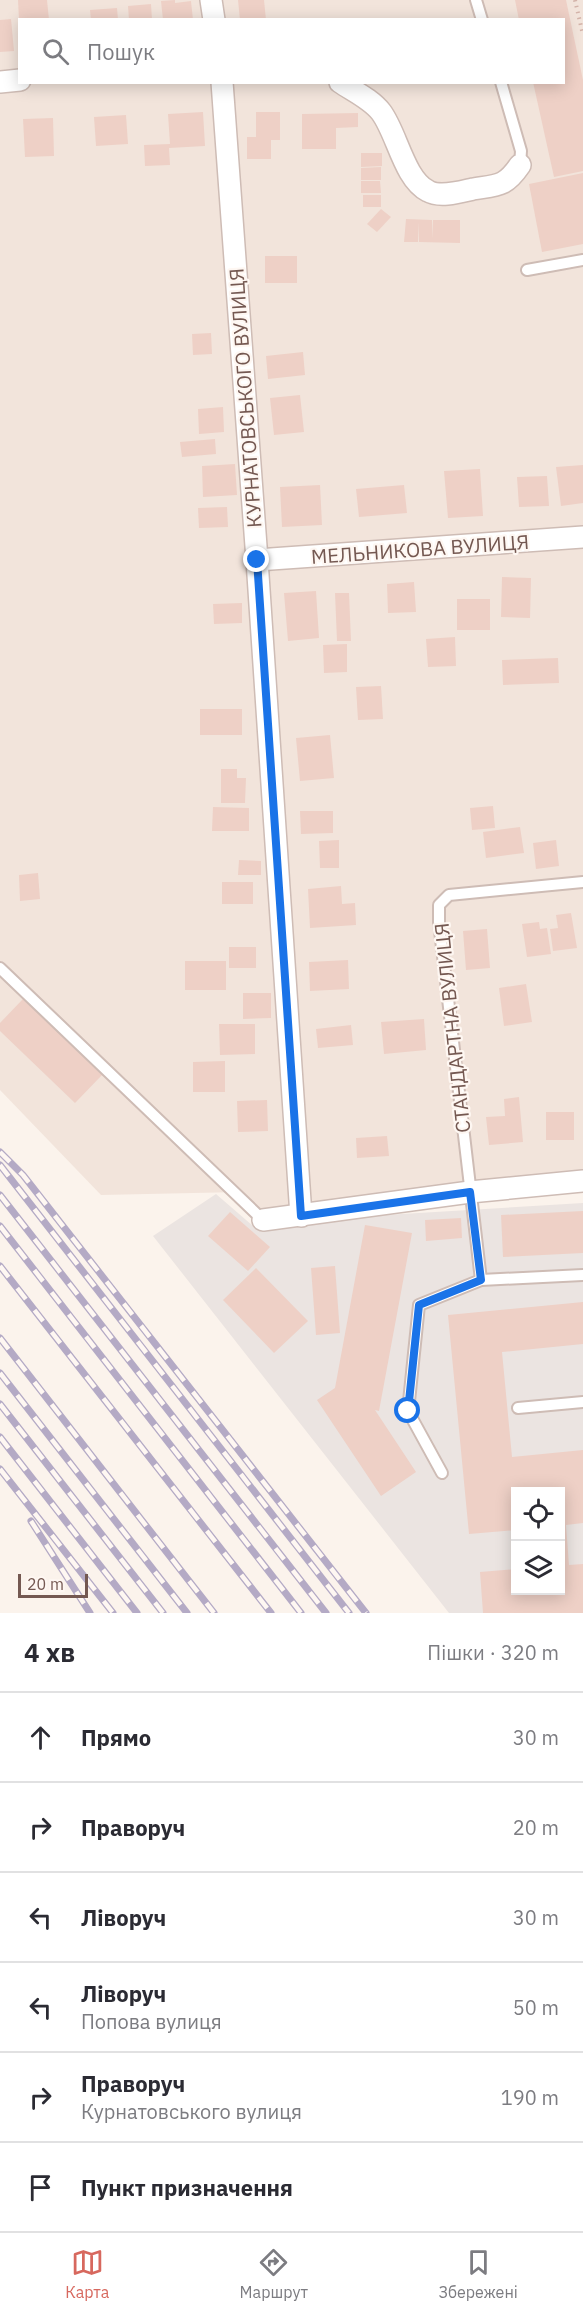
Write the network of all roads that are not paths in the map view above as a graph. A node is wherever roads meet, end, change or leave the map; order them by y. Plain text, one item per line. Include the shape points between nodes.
1 (211, 0) edge
2 (476, 0) edge
3 (214, 18) edge
4 (481, 18) edge
5 (18, 80) edge
6 (0, 82) edge
7 (222, 84) edge
8 (343, 84) edge
9 (502, 84) edge
10 (520, 165) joint
11 (583, 260) edge
12 (527, 270) dead end
13 (583, 537) edge
14 (257, 560) junction
15 (583, 882) edge
16 (0, 968) edge
17 (583, 1181) edge
18 (470, 1192) junction
19 (301, 1216) junction
20 (263, 1220) joint
21 (583, 1275) edge
22 (481, 1280) junction
23 (583, 1402) edge
24 (518, 1408) dead end
25 (442, 1473) dead end

1 - 3 street
2 - 4 lane
5 - 6 street
7 - 14 street, КУРНАТОВСЬКОГО ВУЛИЦЯ
8 - 10 street via 381,112 415,180 428,192 447,194 501,185
9 - 10 lane via 521,151
11 - 12 lane
13 - 14 street, МЕЛЬНИКОВА ВУЛИЦЯ
14 - 19 street, КУРНАТОВСЬКОГО ВУЛИЦЯ
15 - 18 lane, СТАНДАРТНА ВУЛИЦЯ via 449,895 440,905
16 - 20 lane
17 - 18 street
18 - 19 street
18 - 22 lane, СТАНДАРТНА ВУЛИЦЯ
19 - 20 street
21 - 22 lane
22 - 25 lane via 419,1305 408,1411
23 - 24 lane

